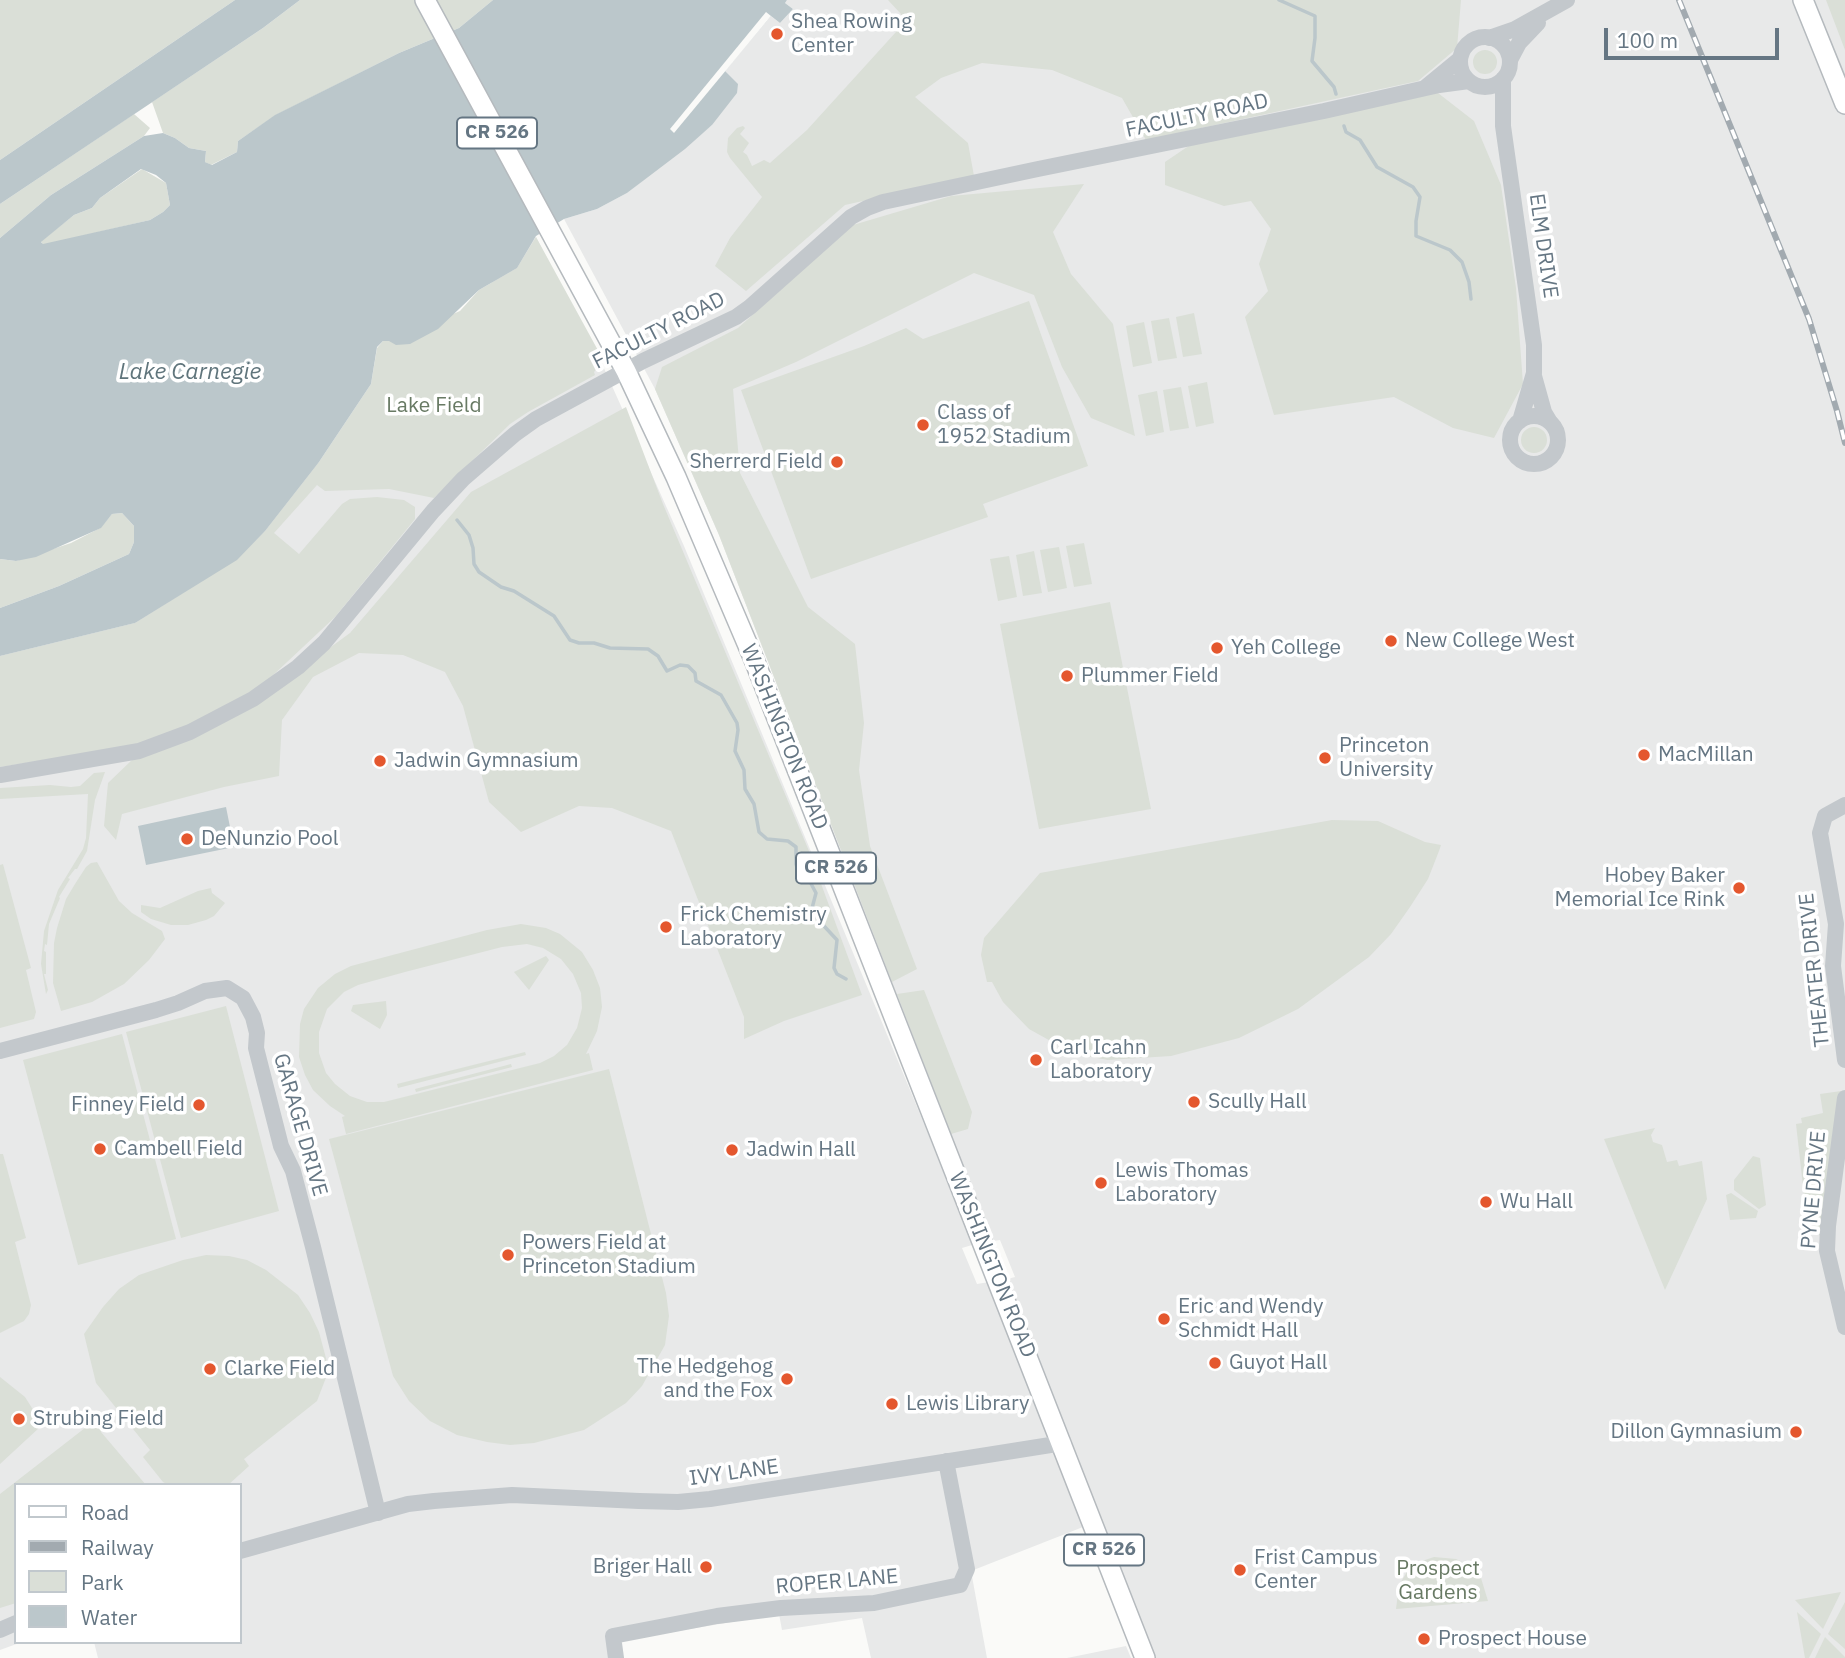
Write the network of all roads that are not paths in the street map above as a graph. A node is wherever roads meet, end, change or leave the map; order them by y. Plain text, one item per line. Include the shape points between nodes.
1 (425, 0) edge
2 (1567, 0) edge
3 (1802, 0) edge
4 (1550, 11) junction
5 (1489, 38) junction
6 (1460, 59) junction
7 (1510, 60) junction
8 (1503, 79) junction
9 (1477, 84) junction
10 (1424, 88) junction
11 (1845, 104) edge
12 (1503, 126) junction
13 (626, 371) junction
14 (1534, 373) junction
15 (1520, 421) junction
16 (1550, 422) junction
17 (0, 775) edge
18 (1845, 805) edge
19 (0, 1051) edge
20 (1845, 1060) edge
21 (1845, 1098) edge
22 (1845, 1327) edge
23 (1063, 1443) junction
24 (946, 1461) junction
25 (378, 1513) junction
26 (242, 1550) edge
27 (616, 1658) edge
28 (1145, 1658) edge

1 - 13 main road, WASHINGTON ROAD / CR 526
2 - 4 street
3 - 11 main road
4 - 5 street
4 - 7 street via 1519,43
5 - 6 street via 1470,42
5 - 7 street via 1503,46
6 - 9 street via 1464,75
6 - 10 street, FACULTY ROAD
7 - 8 street
8 - 9 street via 1491,86
8 - 12 street, ELM DRIVE
9 - 10 street, FACULTY ROAD
9 - 12 street, ELM DRIVE
10 - 13 street, FACULTY ROAD via 883,202 851,217 750,307
12 - 14 street, ELM DRIVE via 1531,313
13 - 17 street, FACULTY ROAD via 536,419 490,455 433,511 324,643 253,699 190,732 139,751
13 - 23 main road, WASHINGTON ROAD / CR 526 via 755,662
14 - 15 street, ELM DRIVE
14 - 16 street, ELM DRIVE
15 - 16 street via 1533,416
15 - 16 street via 1511,433 1512,449 1532,464 1546,461 1556,450 1557,434
18 - 20 street, THEATER DRIVE via 1825,816 1820,833 1836,924 1833,966
19 - 25 street, GARAGE DRIVE via 156,1010 205,990 227,988 243,998 253,1017 262,1073 296,1184
21 - 22 street, PYNE DRIVE via 1827,1239
23 - 24 street, IVY LANE
23 - 28 main road, WASHINGTON ROAD / CR 526
24 - 25 street, IVY LANE via 678,1502 477,1496 408,1504
24 - 27 street, ROPER LANE via 967,1569 960,1585 874,1603 781,1608 613,1636
25 - 26 street, IVY LANE

